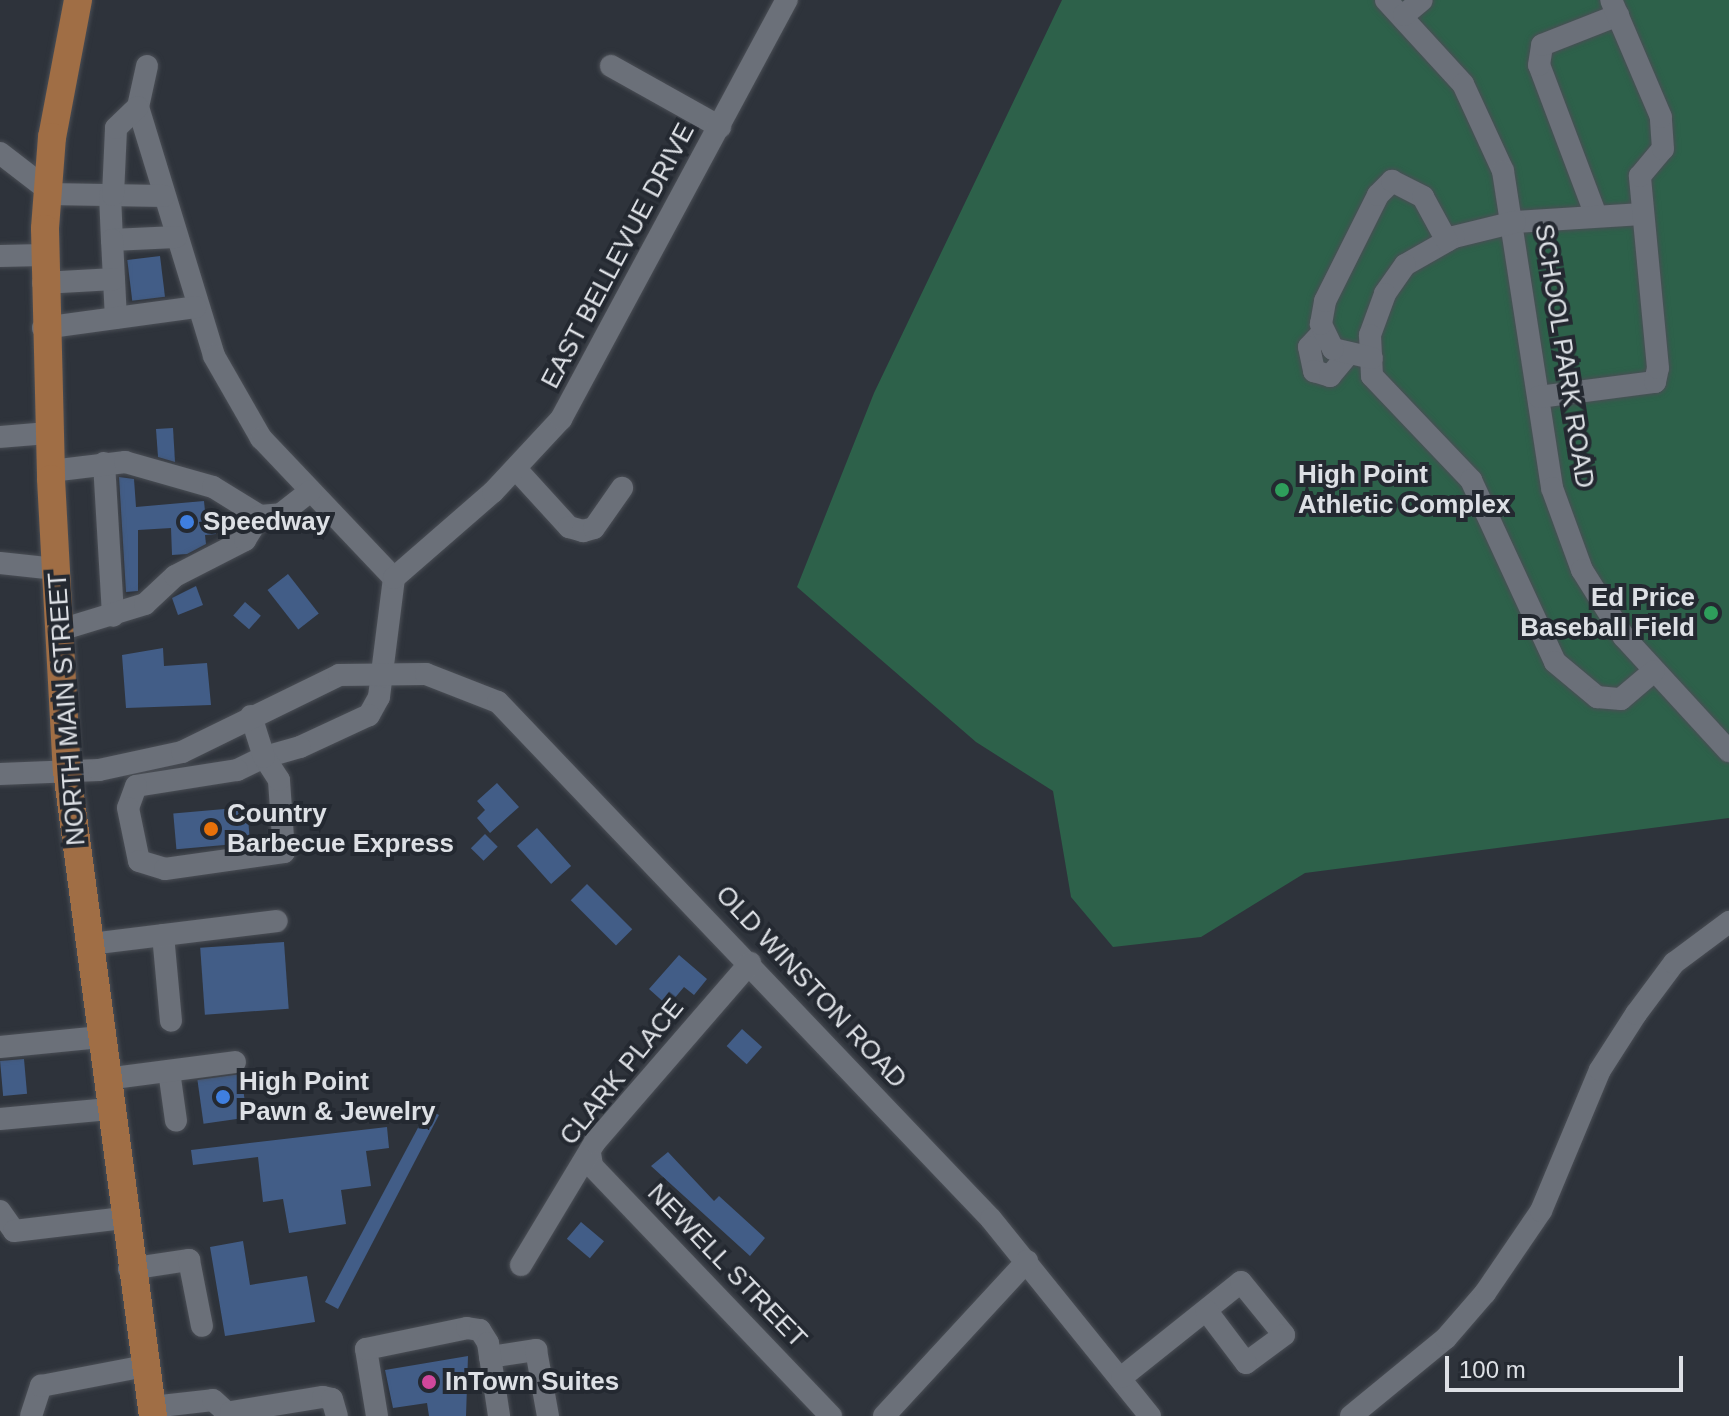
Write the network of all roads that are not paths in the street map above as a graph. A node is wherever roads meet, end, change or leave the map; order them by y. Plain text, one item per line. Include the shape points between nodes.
1 (78, 0) edge
2 (787, 0) edge
3 (1386, 0) edge
4 (1422, 0) edge
5 (1614, 8) edge
6 (1404, 15) junction
7 (147, 66) dead end
8 (611, 66) dead end
9 (138, 107) junction
10 (720, 127) junction
11 (0, 153) edge
12 (48, 192) junction
13 (112, 195) junction
14 (164, 196) junction
15 (1595, 213) junction
16 (1642, 214) junction
17 (1515, 222) junction
18 (176, 237) junction
19 (112, 240) junction
20 (1447, 241) junction
21 (44, 255) junction
22 (0, 256) edge
23 (114, 279) junction
24 (43, 283) junction
25 (196, 307) junction
26 (116, 318) junction
27 (43, 328) junction
28 (1372, 358) junction
29 (1539, 397) junction
30 (49, 433) junction
31 (0, 437) edge
32 (104, 463) junction
33 (516, 469) junction
34 (51, 471) junction
35 (622, 488) dead end
36 (310, 491) junction
37 (260, 516) junction
38 (0, 563) edge
39 (56, 569) junction
40 (394, 578) junction
41 (113, 616) junction
42 (60, 630) junction
43 (381, 669) junction
44 (1654, 671) junction
45 (251, 716) junction
46 (1729, 751) edge
47 (264, 757) junction
48 (67, 771) junction
49 (0, 774) edge
50 (277, 921) dead end
51 (1729, 922) edge
52 (163, 935) junction
53 (90, 944) junction
54 (750, 963) junction
55 (171, 1021) dead end
56 (101, 1037) junction
57 (0, 1047) edge
58 (235, 1062) dead end
59 (169, 1071) junction
60 (106, 1079) junction
61 (110, 1109) junction
62 (0, 1119) edge
63 (176, 1121) dead end
64 (590, 1153) junction
65 (0, 1211) edge
66 (123, 1218) junction
67 (1027, 1261) junction
68 (521, 1265) dead end
69 (129, 1269) junction
70 (1206, 1310) dead end
71 (202, 1326) dead end
72 (490, 1357) junction
73 (145, 1366) junction
74 (1122, 1377) junction
75 (153, 1412) edge
76 (231, 1414) edge
77 (31, 1416) edge
78 (337, 1416) edge
79 (377, 1416) edge
80 (499, 1416) edge
81 (548, 1416) edge
82 (831, 1416) edge
83 (884, 1416) edge
84 (1150, 1416) edge
85 (1351, 1416) edge

1 - 12 main road, NORTH MAIN STREET
2 - 10 street, EAST BELLEVUE DRIVE
3 - 6 street, SCHOOL PARK ROAD
4 - 6 street
5 - 15 street via 1542,45 1539,65
5 - 16 street via 1661,117 1663,149 1640,176
6 - 17 street, SCHOOL PARK ROAD via 1443,57 1480,116
7 - 9 street
8 - 10 street
9 - 13 street via 116,128
9 - 14 street
10 - 33 street, EAST BELLEVUE DRIVE via 588,378
11 - 12 street
12 - 13 street
12 - 21 main road, NORTH MAIN STREET
13 - 14 street
13 - 19 street
14 - 18 street
15 - 16 street
15 - 17 street
16 - 29 street via 1659,353 1655,382
17 - 20 street
17 - 29 street, SCHOOL PARK ROAD
18 - 19 street
18 - 25 street
19 - 23 street
20 - 28 street via 1405,265 1385,294 1370,335
20 - 28 street via 1423,197 1392,181 1325,301 1322,333 1333,349
21 - 22 street
21 - 24 main road, NORTH MAIN STREET
23 - 24 street
23 - 26 street
24 - 27 main road, NORTH MAIN STREET
25 - 26 street
25 - 36 street via 261,438
26 - 27 street
27 - 30 main road, NORTH MAIN STREET
28 - 44 street via 1372,376 1487,506 1555,662 1597,697 1621,699
29 - 44 street, SCHOOL PARK ROAD via 1552,488 1582,570
30 - 31 street
30 - 34 main road, NORTH MAIN STREET
32 - 34 street
32 - 37 street via 125,462 213,487
32 - 41 street
33 - 35 street via 569,527 583,531 594,528
33 - 40 street, EAST BELLEVUE DRIVE
34 - 39 main road, NORTH MAIN STREET
36 - 37 street via 281,514
36 - 40 street
37 - 41 street via 245,540
38 - 39 street
39 - 42 main road, NORTH MAIN STREET
40 - 43 street
41 - 42 street
42 - 48 main road, NORTH MAIN STREET
43 - 45 street, OLD WINSTON ROAD via 339,675
43 - 47 street via 369,715
43 - 54 street, OLD WINSTON ROAD via 452,680 498,702
44 - 46 street, SCHOOL PARK ROAD
45 - 47 street
45 - 48 street, OLD WINSTON ROAD via 182,752
47 - 47 street via 237,770 136,786 128,808 134,855 165,869 284,852 279,780
48 - 49 street, OLD WINSTON ROAD
48 - 53 main road, NORTH MAIN STREET
50 - 52 street
51 - 85 street via 1674,963 1636,1014 1600,1070 1541,1211 1485,1293 1446,1338
52 - 53 street
52 - 55 street
53 - 56 main road, NORTH MAIN STREET
54 - 64 street, CLARK PLACE
54 - 67 street, OLD WINSTON ROAD
56 - 57 street
56 - 60 main road, NORTH MAIN STREET
58 - 59 street
59 - 60 street
59 - 63 street
60 - 61 main road, NORTH MAIN STREET
61 - 62 street
61 - 66 main road, NORTH MAIN STREET
64 - 68 street, CLARK PLACE
64 - 82 street, NEWELL STREET via 592,1166
65 - 66 street via 14,1231
66 - 69 main road, NORTH MAIN STREET
67 - 74 street, OLD WINSTON ROAD
67 - 83 street
69 - 71 street via 189,1260
69 - 73 main road, NORTH MAIN STREET
70 - 74 street
72 - 79 street via 480,1330 380,1341 366,1349
72 - 80 street
72 - 81 street via 536,1350
73 - 75 main road, NORTH MAIN STREET
73 - 77 street via 41,1386
74 - 84 street, OLD WINSTON ROAD
75 - 76 street via 213,1400
76 - 78 street via 323,1397 332,1399

